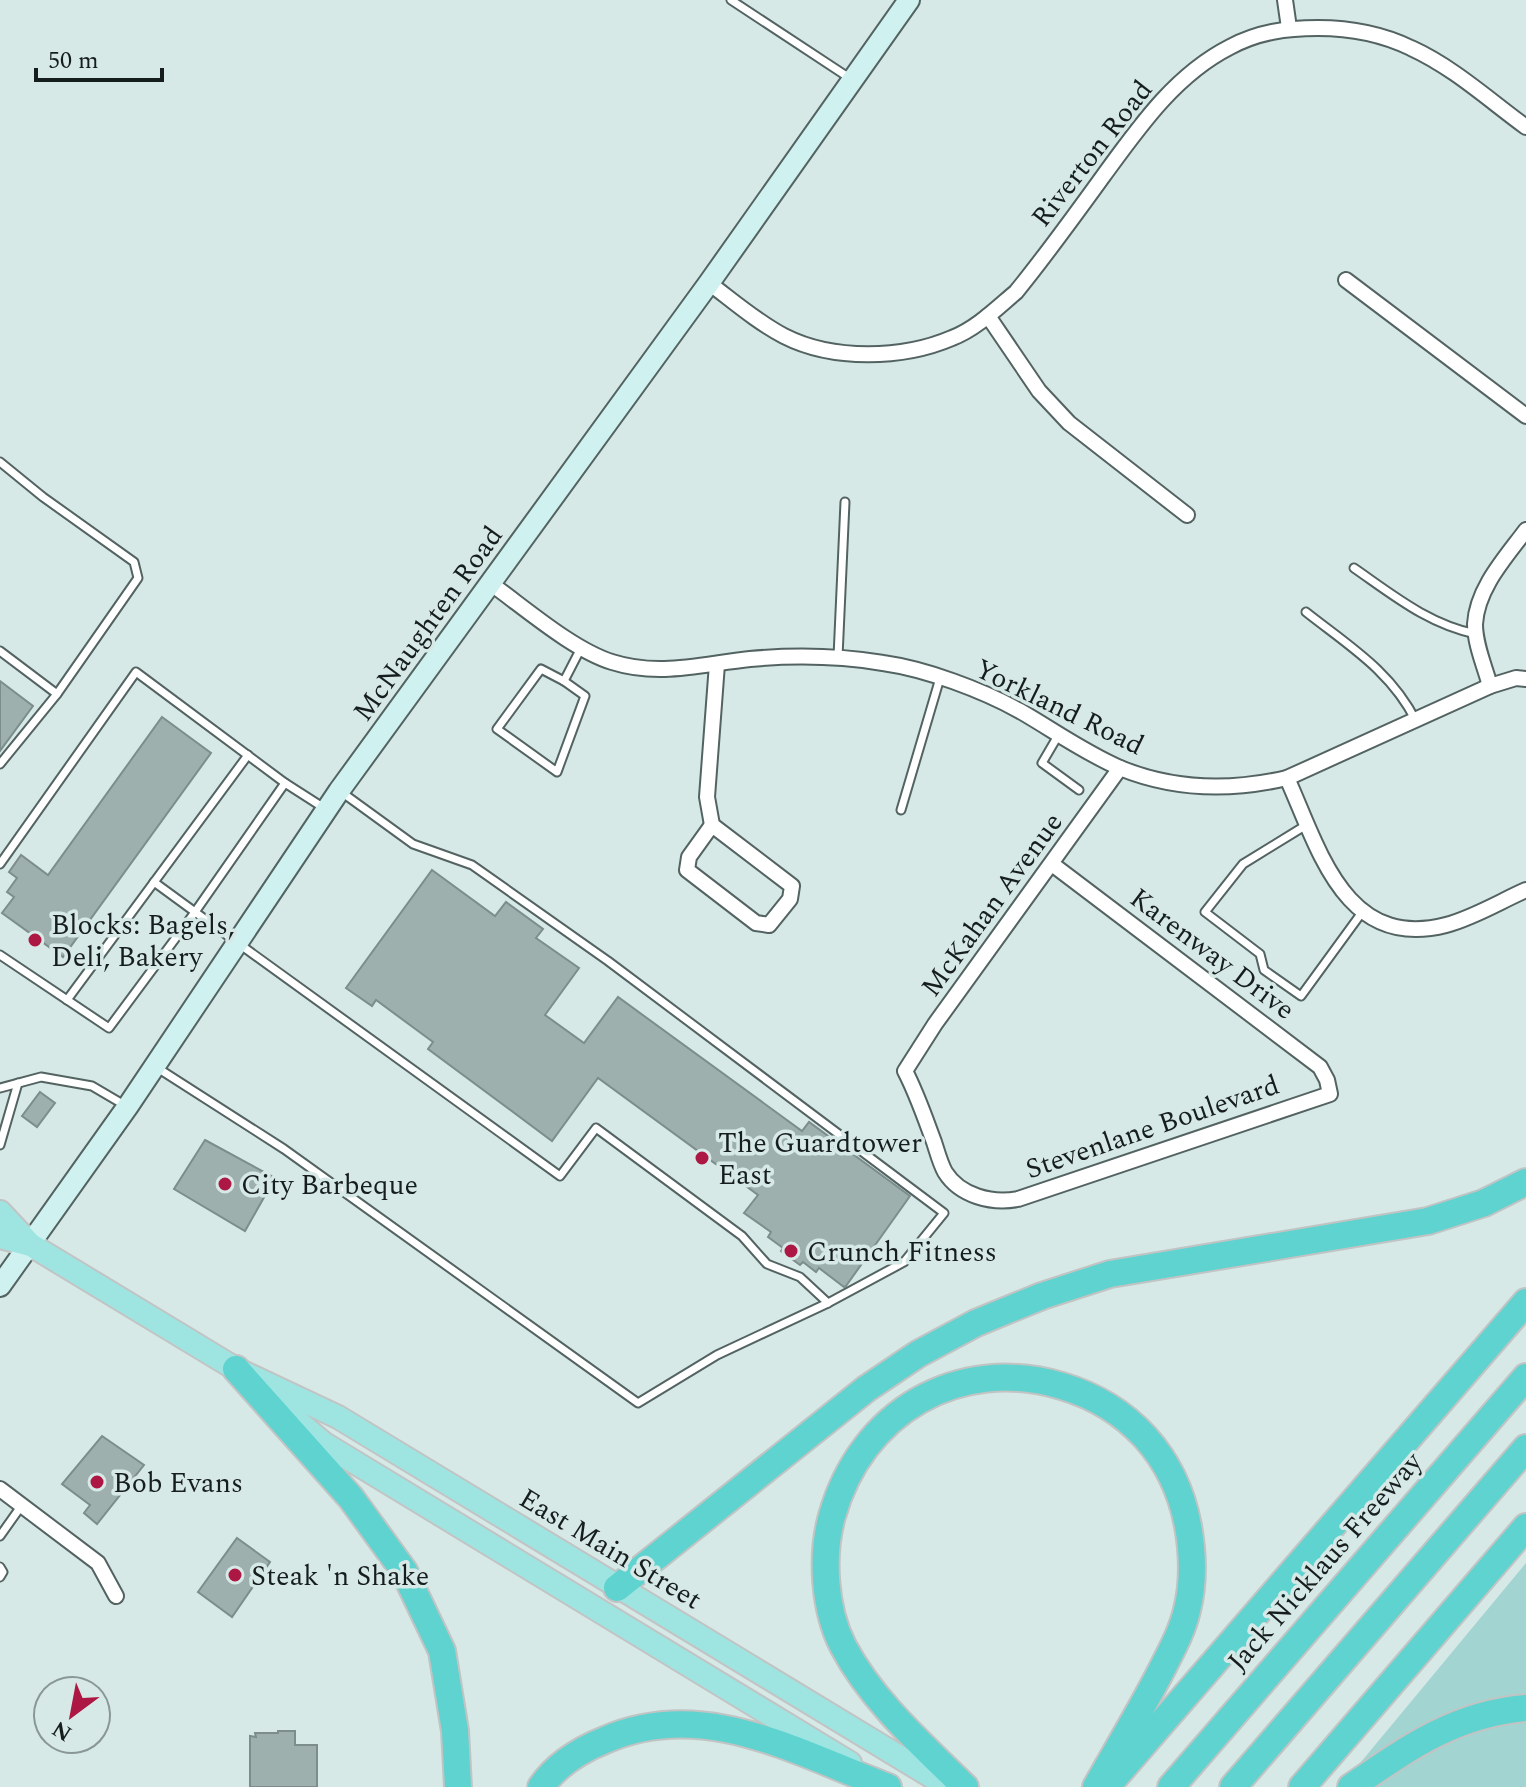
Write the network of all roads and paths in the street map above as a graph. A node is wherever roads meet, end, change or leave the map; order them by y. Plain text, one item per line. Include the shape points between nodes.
1 (731, 0) edge
2 (909, 0) edge
3 (1285, 0) edge
4 (1289, 28) junction
5 (853, 80) junction
6 (1526, 127) edge
7 (1346, 280) dead end
8 (709, 283) junction
9 (988, 316) junction
10 (1526, 416) edge
11 (0, 462) edge
12 (845, 502) dead end
13 (1187, 515) dead end
14 (1526, 530) edge
15 (1354, 568) dead end
16 (490, 583) junction
17 (1306, 612) dead end
18 (1476, 634) junction
19 (581, 648) junction
20 (0, 651) edge
21 (838, 657) junction
22 (717, 664) junction
23 (940, 678) junction
24 (1526, 679) edge
25 (564, 681) junction
26 (1490, 686) junction
27 (57, 694) junction
28 (1416, 721) junction
29 (1059, 734) junction
30 (248, 755) junction
31 (0, 764) edge
32 (1120, 768) junction
33 (1287, 778) junction
34 (285, 783) junction
35 (1079, 790) dead end
36 (339, 791) junction
37 (326, 809) junction
38 (901, 810) dead end
39 (1308, 824) junction
40 (712, 825) junction
41 (0, 864) edge
42 (1052, 864) junction
43 (154, 882) junction
44 (1526, 890) edge
45 (1363, 911) junction
46 (195, 912) junction
47 (235, 944) junction
48 (0, 955) edge
49 (67, 1000) junction
50 (154, 1066) junction
51 (18, 1083) junction
52 (0, 1088) edge
53 (1330, 1094) joint
54 (128, 1106) junction
55 (0, 1145) edge
56 (1526, 1182) edge
57 (991, 1201) joint
58 (0, 1212) edge
59 (0, 1237) edge
60 (31, 1245) junction
61 (0, 1286) edge
62 (1526, 1302) edge
63 (828, 1303) junction
64 (236, 1369) junction
65 (1526, 1377) edge
66 (1526, 1448) edge
67 (0, 1489) edge
68 (22, 1505) junction
69 (1526, 1527) edge
70 (0, 1536) edge
71 (0, 1567) edge
72 (0, 1577) edge
73 (617, 1588) junction
74 (116, 1596) dead end
75 (1526, 1708) edge
76 (458, 1787) edge
77 (541, 1787) edge
78 (889, 1787) edge
79 (949, 1787) edge
80 (965, 1787) edge
81 (1096, 1787) edge
82 (1107, 1787) edge
83 (1171, 1787) edge
84 (1233, 1787) edge
85 (1302, 1787) edge
86 (1351, 1787) edge

1 - 5 lane
2 - 5 street, McNaughten Road
3 - 4 street
4 - 6 street, Riverton Road via 1373,33 1412,48
4 - 9 street, Riverton Road via 1230,47 1200,66 1152,110 1040,263
5 - 8 street, McNaughten Road
7 - 10 street
8 - 9 street, Riverton Road via 786,337 867,354 907,351 953,338
8 - 16 street, McNaughten Road
9 - 13 street via 1039,391 1069,423
11 - 27 lane via 134,562 138,578
12 - 21 lane
14 - 18 street via 1491,577
15 - 18 lane via 1413,610
16 - 19 street, Yorkland Road
16 - 36 street, McNaughten Road
17 - 28 lane via 1384,673
18 - 26 street
19 - 22 street, Yorkland Road via 611,662 656,671
19 - 25 lane
20 - 27 lane
21 - 22 street, Yorkland Road
21 - 23 street, Yorkland Road
22 - 40 street via 707,797
23 - 29 street, Yorkland Road via 1016,709
23 - 38 lane
24 - 26 street, Yorkland Road
25 - 25 lane via 585,696 557,772 497,729 541,669
26 - 28 street, Yorkland Road
27 - 31 lane
28 - 33 street, Yorkland Road
29 - 32 street, Yorkland Road
29 - 35 lane via 1042,763
30 - 34 lane
30 - 41 lane via 136,672
30 - 43 lane
32 - 33 street, Yorkland Road via 1169,783 1221,788
32 - 42 street, McKahan Avenue
33 - 39 street
34 - 37 lane
34 - 46 lane
36 - 37 street, McNaughten Road
36 - 63 lane via 413,844 472,865 944,1213 904,1262
37 - 47 street, McNaughten Road
39 - 45 street via 1332,878
39 - 45 lane via 1243,864 1205,912 1260,954 1264,970 1301,996
40 - 40 street via 792,886 790,899 769,925 756,923 687,870 689,857
42 - 53 street, Karenway Drive via 1320,1067
42 - 57 street, McKahan Avenue via 905,1071 945,1173 970,1193
43 - 46 lane
43 - 49 lane
44 - 45 street via 1434,927 1405,928
46 - 47 lane
46 - 49 lane via 109,1028
47 - 50 street, McNaughten Road
47 - 63 lane via 560,1176 596,1128 742,1236 767,1264 800,1277
48 - 49 lane
50 - 54 street, McNaughten Road
50 - 63 lane via 284,1149 638,1403 717,1355
51 - 52 lane
51 - 54 lane via 41,1077 92,1086
51 - 55 lane
53 - 57 street, Stevenlane Boulevard via 1018,1199
54 - 60 street, McNaughten Road
56 - 73 highway via 1428,1221 1110,1274 976,1323 866,1389
58 - 60 main road, East Main Street
59 - 60 main road, East Main Street
60 - 61 street, McNaughten Road
60 - 64 main road, East Main Street
62 - 82 highway
64 - 73 main road, East Main Street via 338,1417
64 - 76 highway via 351,1498 404,1571 442,1651
64 - 78 main road, East Main Street via 323,1443
65 - 83 highway, Jack Nicklaus Freeway
66 - 84 highway
67 - 68 street
68 - 70 lane
68 - 74 street via 98,1563
69 - 85 highway
71 - 72 lane
73 - 79 main road, East Main Street
75 - 86 highway via 1455,1723 1411,1745
77 - 78 highway via 559,1767 595,1744 632,1729 682,1722 762,1738
80 - 81 highway via 861,1677 841,1642 833,1614 825,1549 845,1480 871,1439 906,1408 948,1387 993,1377 1085,1393 1129,1419 1166,1465 1181,1496 1191,1550 1187,1612

